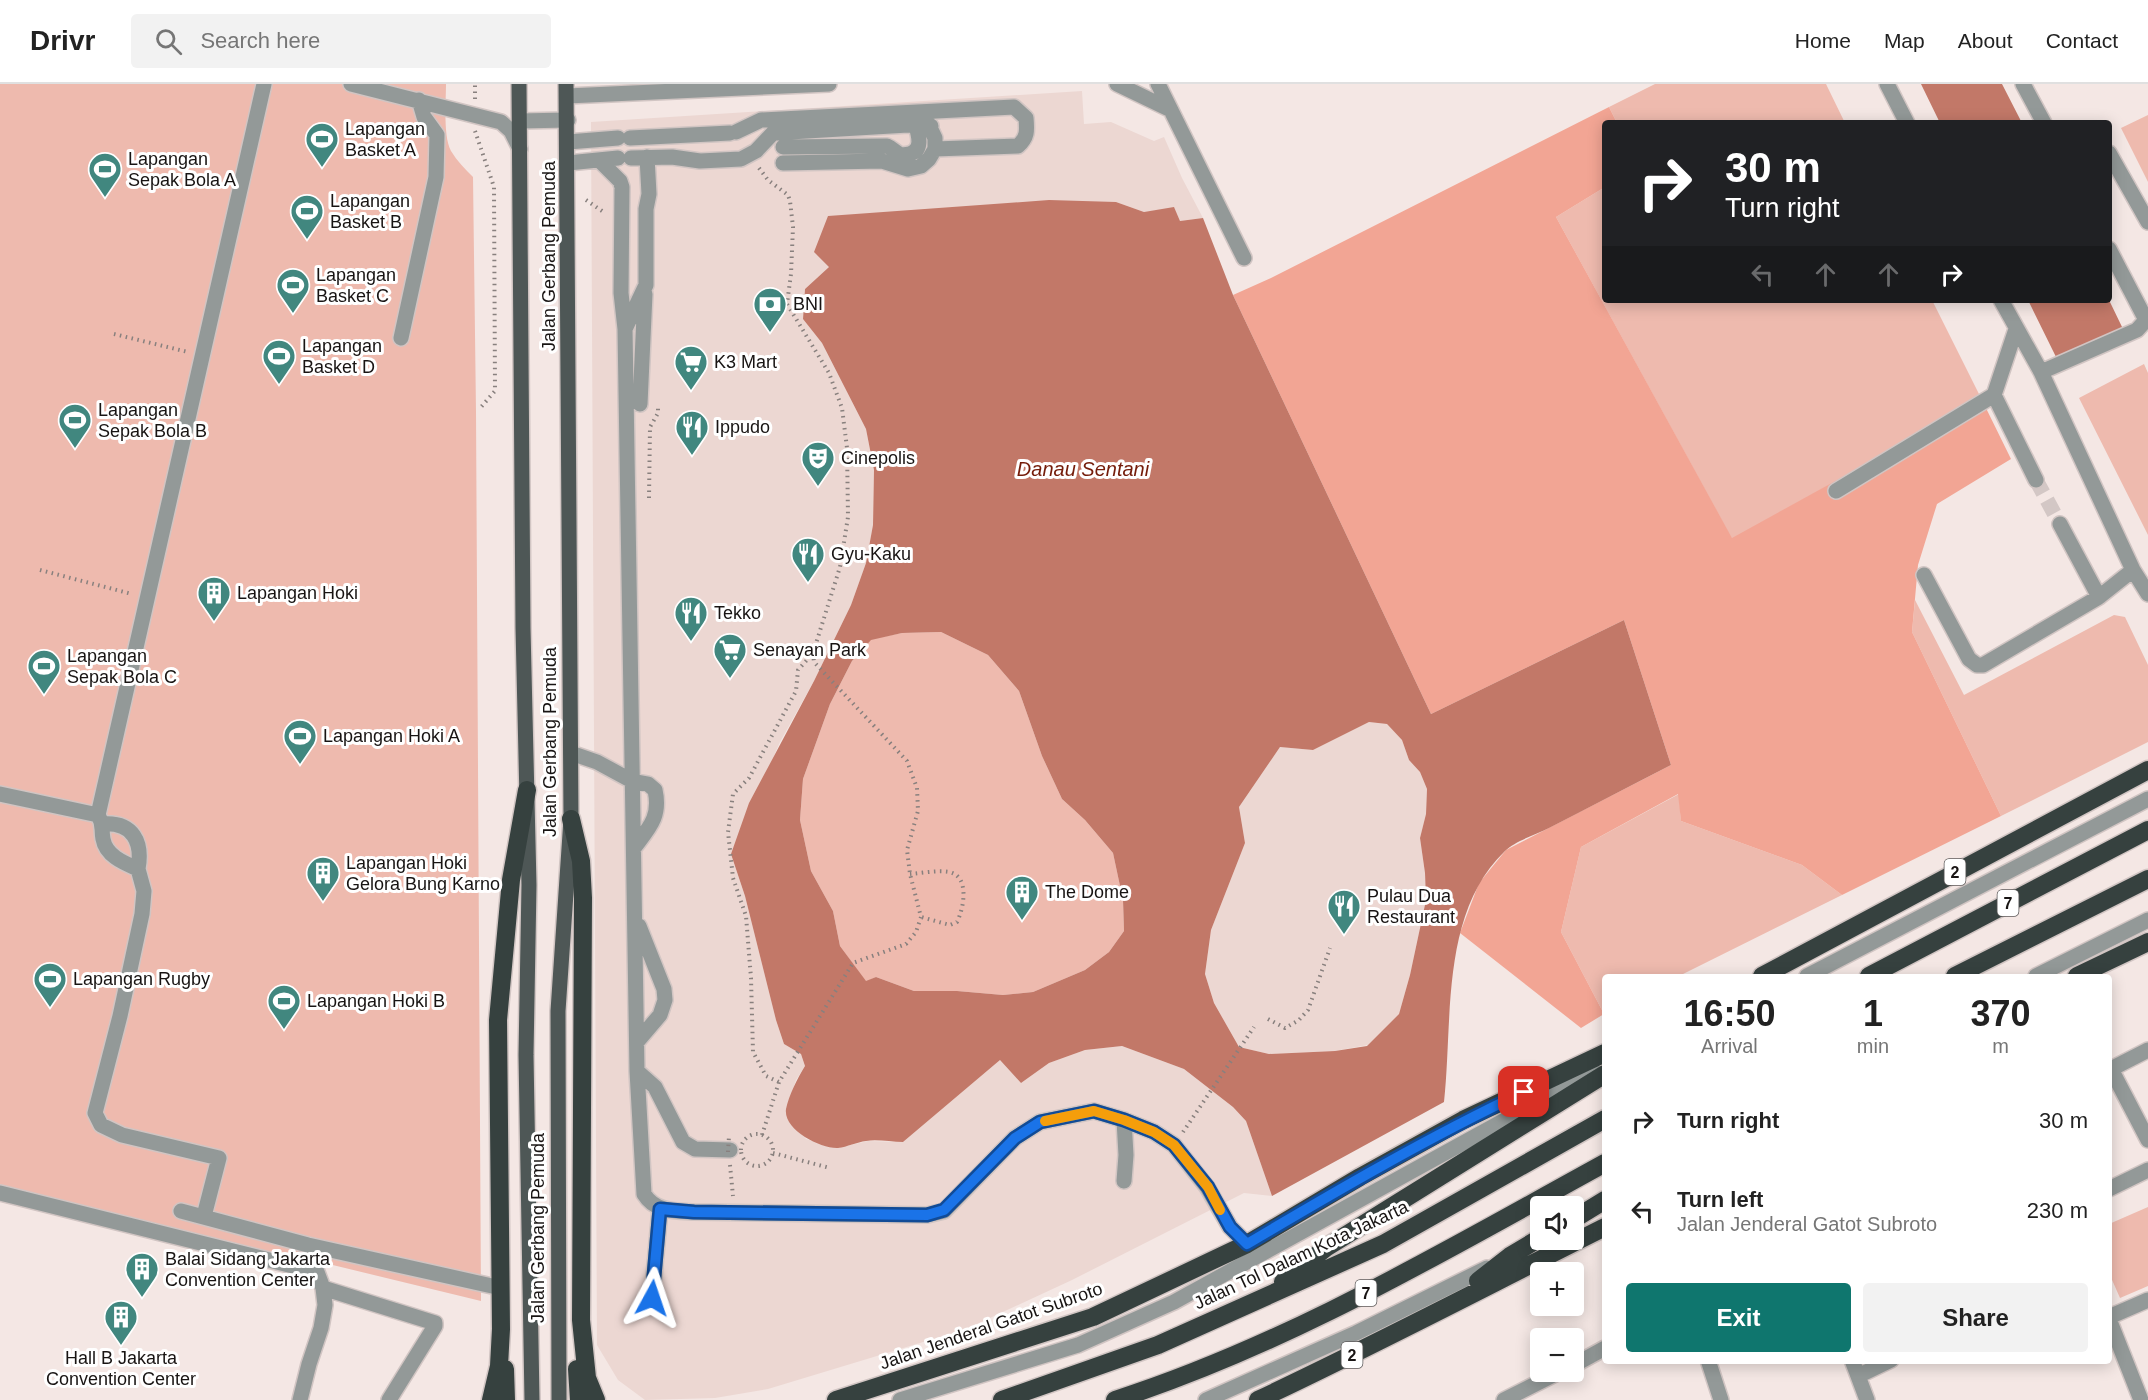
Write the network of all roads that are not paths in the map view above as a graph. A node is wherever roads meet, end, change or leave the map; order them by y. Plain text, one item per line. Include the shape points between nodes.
1 (264, 84) edge
2 (351, 84) edge
3 (519, 84) edge
4 (829, 84) edge
5 (1117, 84) edge
6 (1158, 84) edge
7 (1887, 84) edge
8 (2023, 84) edge
9 (382, 88) edge
10 (567, 90) edge
11 (419, 100) junction
12 (1171, 110) junction
13 (568, 120) junction
14 (1905, 120) edge
15 (2042, 120) edge
16 (520, 121) junction
17 (923, 121) junction
18 (568, 142) junction
19 (935, 148) junction
20 (520, 149) junction
21 (632, 157) junction
22 (2112, 158) edge
23 (598, 160) junction
24 (568, 163) junction
25 (2148, 222) edge
26 (2112, 255) edge
27 (1244, 258) dead end
28 (646, 285) junction
29 (2003, 303) edge
30 (2147, 319) edge
31 (625, 329) junction
32 (2016, 329) junction
33 (401, 338) dead end
34 (2041, 372) junction
35 (1994, 395) junction
36 (640, 404) dead end
37 (2036, 480) tunnel mouth
38 (1836, 490) dead end
39 (2060, 524) tunnel mouth
40 (2133, 570) junction
41 (1924, 575) dead end
42 (2148, 594) edge
43 (2099, 597) junction
44 (571, 753) junction
45 (2148, 770) edge
46 (632, 781) junction
47 (527, 790) junction
48 (0, 794) edge
49 (2148, 799) edge
50 (100, 819) junction
51 (571, 819) junction
52 (2148, 830) edge
53 (634, 848) junction
54 (138, 869) junction
55 (2148, 879) edge
56 (635, 915) junction
57 (2148, 920) edge
58 (2148, 942) edge
59 (1766, 974) edge
60 (1811, 974) edge
61 (1873, 974) edge
62 (1959, 974) edge
63 (2040, 974) edge
64 (2081, 974) edge
65 (637, 1042) junction
66 (2148, 1050) edge
67 (1602, 1054) edge
68 (1602, 1067) edge
69 (2112, 1068) edge
70 (637, 1071) junction
71 (2112, 1073) edge
72 (1602, 1076) edge
73 (1124, 1120) junction
74 (1602, 1121) edge
75 (2148, 1140) edge
76 (730, 1143) road end
77 (1602, 1165) edge
78 (2148, 1170) edge
79 (1124, 1181) dead end
80 (2112, 1188) edge
81 (0, 1193) edge
82 (1602, 1202) edge
83 (660, 1209) junction
84 (182, 1211) dead end
85 (1602, 1212) edge
86 (1584, 1213) edge
87 (204, 1216) junction
88 (1584, 1221) edge
89 (1602, 1228) edge
90 (1247, 1244) junction
91 (1530, 1244) edge
92 (308, 1245) junction
93 (1530, 1247) edge
94 (1510, 1256) junction
95 (305, 1270) junction
96 (323, 1288) junction
97 (501, 1288) junction
98 (652, 1298) dead end
99 (1263, 1299) junction
100 (2148, 1300) edge
101 (1444, 1307) junction
102 (2112, 1317) edge
103 (582, 1320) junction
104 (2112, 1326) edge
105 (501, 1329) junction
106 (1602, 1350) edge
107 (1584, 1360) edge
108 (1709, 1364) edge
109 (1854, 1364) edge
110 (1883, 1364) edge
111 (1858, 1376) junction
112 (1539, 1382) edge
113 (300, 1400) edge
114 (389, 1400) edge
115 (491, 1400) edge
116 (506, 1400) edge
117 (532, 1400) edge
118 (559, 1400) edge
119 (579, 1400) edge
120 (596, 1400) edge
121 (836, 1400) edge
122 (900, 1400) edge
123 (1002, 1400) edge
124 (1115, 1400) edge
125 (1206, 1400) edge
126 (1258, 1400) edge
127 (1504, 1400) edge
128 (1721, 1400) edge
129 (1867, 1400) edge
130 (2141, 1400) edge

1 - 50 street
2 - 9 street
3 - 16 main road, Jalan Gerbang Pemuda
4 - 10 street
5 - 12 street
6 - 12 street
7 - 14 street
8 - 15 street
9 - 11 street
10 - 13 main road, Jalan Gerbang Pemuda
11 - 20 street via 501,122
11 - 33 street via 423,117 437,135 436,177
12 - 27 street
13 - 16 street
13 - 18 main road, Jalan Gerbang Pemuda
16 - 20 main road, Jalan Gerbang Pemuda
17 - 18 street via 761,120 733,133
17 - 19 street via 935,138
17 - 19 street via 1014,107 1026,118 1027,134 1018,146
17 - 19 street via 919,144 911,154 898,153 887,146 783,155 882,161 908,169 921,166
17 - 21 street via 773,133 741,159
18 - 24 main road, Jalan Gerbang Pemuda
20 - 47 main road, Jalan Gerbang Pemuda
21 - 23 street
21 - 28 street via 649,194
22 - 25 street
23 - 24 street
23 - 31 street via 622,187 621,293
24 - 44 main road, Jalan Gerbang Pemuda
26 - 30 street
28 - 31 street
28 - 36 street
29 - 32 street
30 - 34 street via 2137,330
31 - 46 street
32 - 34 street
32 - 35 street
34 - 40 street
35 - 37 street
35 - 38 street
39 - 43 street
40 - 42 street
40 - 43 street
41 - 43 street via 1969,659 1977,665 1988,663
44 - 46 street
44 - 51 main road, Jalan Gerbang Pemuda
45 - 59 highway, 2
46 - 53 street
46 - 53 street via 648,784 655,790 657,800 657,812
47 - 97 highway via 511,880 498,1020
47 - 117 main road, Jalan Gerbang Pemuda via 530,885 526,1055
48 - 50 street
49 - 60 street
50 - 54 street via 106,848 120,862
50 - 54 street via 129,829 140,848
51 - 103 highway via 581,861 584,898
51 - 118 main road, Jalan Gerbang Pemuda via 558,1011
52 - 61 highway, 7
53 - 56 street
54 - 87 street via 144,891 142,914 95,1113 101,1125 122,1135 219,1158
55 - 62 highway, 7
56 - 65 street
56 - 65 street via 665,1000 660,1016
57 - 63 street
58 - 64 highway
65 - 70 street
66 - 69 street
67 - 90 highway, Jalan Jenderal Gatot Subroto via 1463,1120
68 - 122 street via 1173,1302 1078,1345
70 - 76 street via 655,1087 683,1142 695,1149
70 - 83 street via 644,1194
71 - 75 street
72 - 99 highway via 1327,1247
73 - 79 street
73 - 83 street via 1094,1111 1040,1122 1015,1138 944,1210 927,1215
73 - 90 street via 1174,1145 1208,1187 1230,1227
74 - 99 highway, Jalan Tol Dalam Kota Jakarta / 7 via 1383,1244
77 - 124 highway, 7 via 1326,1314
78 - 80 street
81 - 95 street
82 - 86 highway
83 - 98 street
84 - 87 street
85 - 88 street
87 - 92 street
89 - 101 highway, 2
90 - 121 highway, Jalan Jenderal Gatot Subroto via 1093,1317
91 - 94 highway
92 - 95 street
92 - 97 street
93 - 94 street
94 - 101 highway
94 - 125 street via 1356,1333
95 - 96 street via 317,1272
96 - 113 street via 321,1328
96 - 114 street via 435,1323
97 - 105 highway
99 - 123 highway, Jalan Tol Dalam Kota Jakarta / 7 via 1158,1345
100 - 102 street
101 - 126 highway, 2
103 - 119 highway via 576,1339
103 - 120 highway via 586,1378
104 - 130 street
105 - 115 highway via 499,1366
105 - 116 highway
106 - 107 street
108 - 128 street
109 - 111 street
110 - 111 street
111 - 129 street
112 - 127 street

